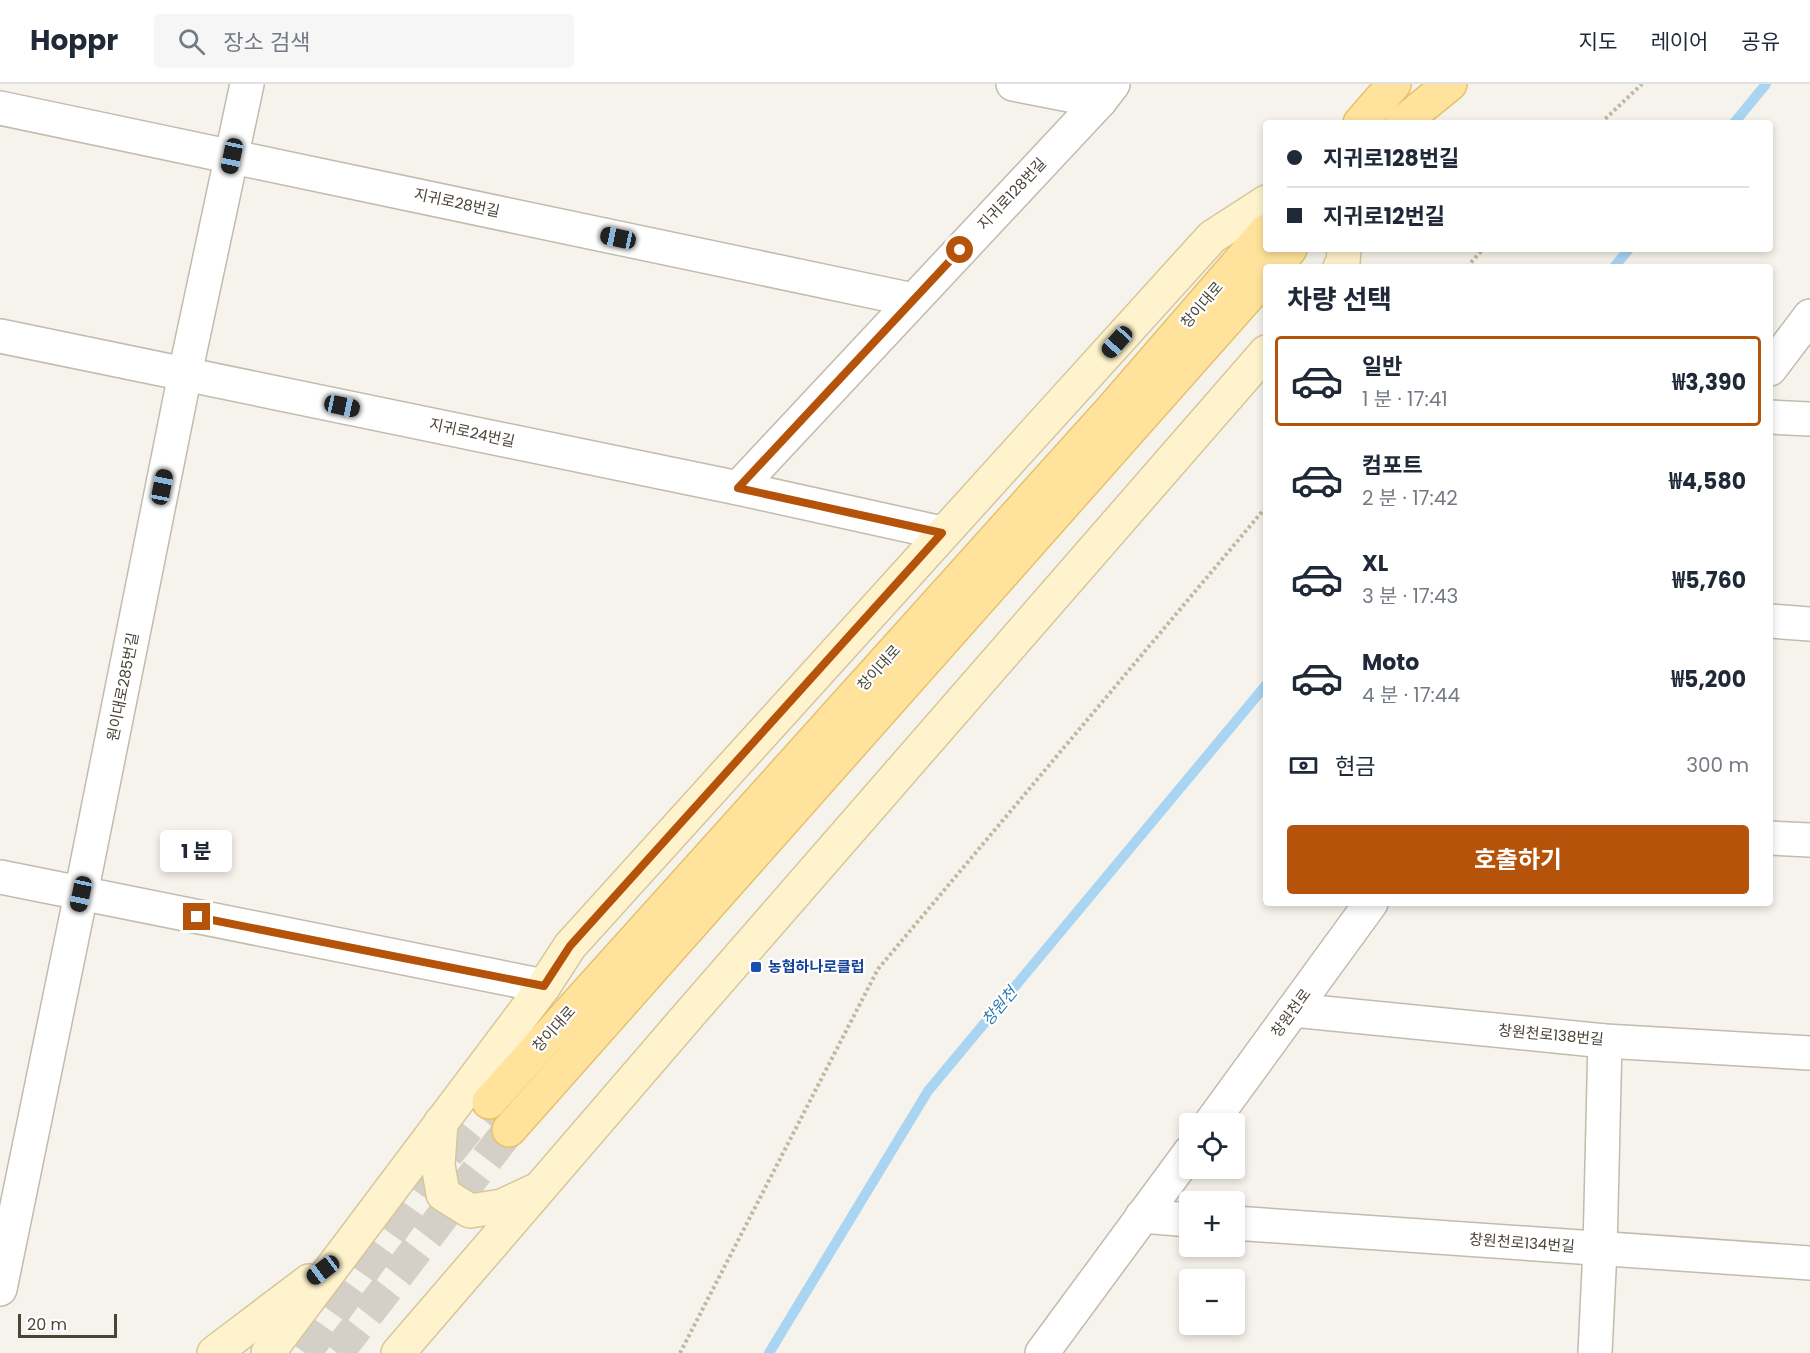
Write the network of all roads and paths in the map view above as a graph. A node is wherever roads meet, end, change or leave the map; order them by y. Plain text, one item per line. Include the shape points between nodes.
1 (247, 84) edge
2 (1013, 84) edge
3 (1394, 84) edge
4 (1450, 84) edge
5 (1642, 84) edge
6 (1106, 93) edge
7 (0, 108) edge
8 (1363, 120) edge
9 (1406, 120) edge
10 (1604, 120) edge
11 (232, 156) junction
12 (1263, 204) edge
13 (1263, 234) edge
14 (1287, 252) edge
15 (1480, 252) edge
16 (1277, 264) edge
17 (1470, 264) edge
18 (1263, 279) edge
19 (914, 300) junction
20 (1810, 316) edge
21 (0, 336) edge
22 (1263, 355) edge
23 (1773, 365) edge
24 (184, 374) junction
25 (1773, 417) edge
26 (1810, 419) edge
27 (738, 488) junction
28 (1263, 511) edge
29 (942, 533) junction
30 (1773, 621) edge
31 (1810, 624) edge
32 (1773, 838) edge
33 (1810, 840) edge
34 (0, 877) edge
35 (81, 894) junction
36 (1369, 906) edge
37 (544, 986) junction
38 (1293, 1010) junction
39 (1605, 1041) junction
40 (1810, 1053) edge
41 (489, 1102) tunnel mouth
42 (1218, 1113) edge
43 (441, 1122) junction
44 (509, 1130) tunnel mouth
45 (1179, 1167) edge
46 (541, 1188) junction
47 (1142, 1216) junction
48 (1179, 1219) edge
49 (1245, 1224) edge
50 (1600, 1249) junction
51 (341, 1256) junction
52 (1810, 1263) edge
53 (0, 1289) edge
54 (214, 1353) edge
55 (268, 1353) edge
56 (398, 1353) edge
57 (680, 1353) edge
58 (1042, 1353) edge
59 (1595, 1353) edge

1 - 11 street, 원이대로285번길
2 - 6 street
3 - 8 main road
4 - 9 main road
5 - 10 path
6 - 19 street, 지귀로128번길
7 - 11 street, 지귀로28번길
11 - 19 street, 지귀로28번길
11 - 24 street, 원이대로285번길
12 - 29 main road via 1212,237
13 - 41 main road, 창이대로 via 1112,409
14 - 16 main road
15 - 17 path
18 - 44 main road, 창이대로
19 - 27 street, 지귀로128번길
20 - 23 street
21 - 24 street, 지귀로24번길
22 - 46 main road
24 - 27 street, 지귀로24번길
24 - 35 street, 원이대로285번길
25 - 26 street
27 - 29 street, 지귀로24번길
28 - 57 path via 878,969
29 - 37 main road via 570,946
30 - 31 street
32 - 33 street
34 - 35 street
35 - 37 street
35 - 53 street, 원이대로285번길
36 - 38 street, 창원천로
37 - 43 main road
38 - 39 street, 창원천로138번길
38 - 42 street, 창원천로
39 - 40 street, 창원천로138번길
39 - 50 street
43 - 46 main road via 438,1165 443,1194 470,1211 502,1206
43 - 51 main road
45 - 47 street
46 - 56 main road
47 - 48 street
47 - 58 street
49 - 50 street, 창원천로134번길
50 - 52 street, 창원천로134번길
50 - 59 street
51 - 54 main road
51 - 55 main road

